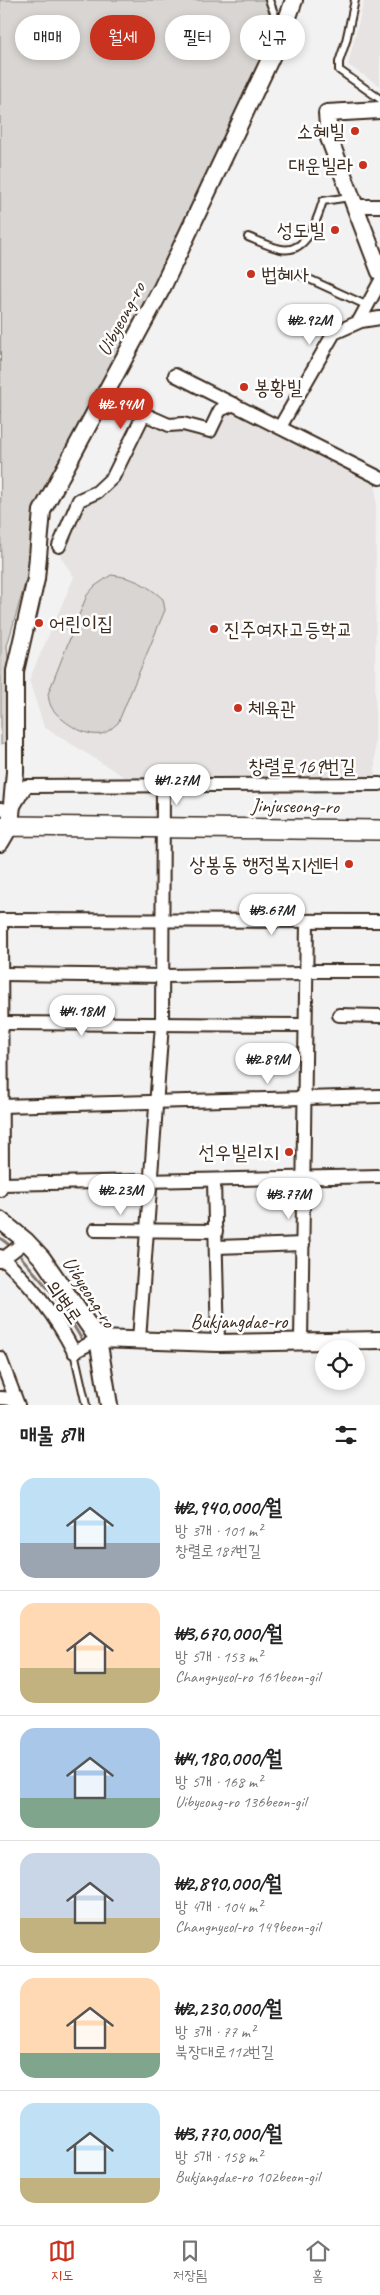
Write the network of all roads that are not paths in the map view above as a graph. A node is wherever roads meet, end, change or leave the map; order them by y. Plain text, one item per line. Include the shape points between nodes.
1 (269, 0) edge
2 (294, 0) edge
3 (355, 0) edge
4 (275, 15) edge
5 (288, 15) edge
6 (268, 60) edge
7 (380, 99) edge
8 (380, 110) edge
9 (353, 201) junction
10 (380, 206) edge
11 (248, 237) dead end
12 (380, 272) edge
13 (296, 273) dead end
14 (380, 282) edge
15 (368, 306) junction
16 (380, 318) edge
17 (360, 322) junction
18 (175, 375) dead end
19 (234, 404) junction
20 (280, 427) junction
21 (380, 478) edge
22 (59, 546) dead end
23 (380, 784) edge
24 (163, 785) junction
25 (5, 818) edge
26 (164, 827) junction
27 (380, 830) edge
28 (0, 843) edge
29 (1, 920) edge
30 (164, 920) junction
31 (380, 921) edge
32 (307, 922) junction
33 (380, 971) edge
34 (306, 972) junction
35 (3, 974) junction
36 (164, 976) junction
37 (339, 1015) dead end
38 (380, 1016) edge
39 (2, 1024) junction
40 (162, 1024) junction
41 (304, 1026) junction
42 (0, 1058) edge
43 (380, 1096) edge
44 (304, 1098) junction
45 (156, 1101) junction
46 (0, 1106) edge
47 (380, 1176) edge
48 (304, 1178) junction
49 (150, 1181) junction
50 (214, 1181) junction
51 (1, 1187) edge
52 (0, 1220) edge
53 (95, 1230) dead end
54 (147, 1230) junction
55 (216, 1231) junction
56 (26, 1241) junction
57 (303, 1244) junction
58 (216, 1247) junction
59 (1, 1259) edge
60 (98, 1339) junction
61 (139, 1340) junction
62 (380, 1340) edge
63 (301, 1342) junction
64 (218, 1343) junction
65 (74, 1352) junction
66 (0, 1358) edge
67 (0, 1398) edge
68 (16, 1402) edge
69 (86, 1405) edge
70 (109, 1405) edge

1 - 4 lane
2 - 5 street, Uibyeong-ro
3 - 7 lane via 338,62 339,70
6 - 25 street, Uibyeong-ro via 162,288 42,511 36,579 15,670 15,772
8 - 9 street via 328,113 329,138
9 - 10 street
9 - 11 lane via 322,200 316,221 307,238 298,246 279,249
9 - 12 street
13 - 15 lane
14 - 15 street
15 - 17 street
16 - 17 street
17 - 20 street via 334,333
18 - 19 street
19 - 20 street
19 - 22 street via 220,410 210,431 183,424 169,425 144,414 113,477 98,492 80,500
20 - 21 street
23 - 24 street, 창렬로169번길
24 - 25 street, 창렬로169번길 via 26,786
24 - 26 street
25 - 26 main road, Jinjuseong-ro
25 - 28 street, Uibyeong-ro
26 - 27 main road, Jinjuseong-ro
26 - 30 street
29 - 30 street
29 - 35 street
30 - 32 street
30 - 36 street
31 - 32 street
32 - 34 street
33 - 34 street
34 - 36 street
34 - 41 street
35 - 36 street
35 - 39 street
36 - 40 street
37 - 38 street
39 - 40 street
39 - 42 street
40 - 41 street
40 - 45 street
41 - 44 street
42 - 46 street
43 - 44 street
44 - 45 street
44 - 48 street
45 - 46 street
45 - 49 street
46 - 51 street
47 - 48 street
48 - 50 street
48 - 57 street
49 - 50 street
49 - 51 street
49 - 54 street
50 - 55 street
52 - 56 street, Uibyeong-ro
53 - 54 street
54 - 55 street
54 - 61 street
55 - 58 street
56 - 59 street
56 - 60 street, Uibyeong-ro via 42,1258
57 - 58 street
57 - 63 street
58 - 64 street
59 - 65 street, 의병로 via 45,1303
60 - 61 street, Bukjangdae-ro
60 - 65 street, 의병로
60 - 70 street, Uibyeong-ro
61 - 64 street, Bukjangdae-ro
62 - 63 street, Bukjangdae-ro
63 - 64 street, Bukjangdae-ro
65 - 69 lane
66 - 68 street
67 - 68 street

